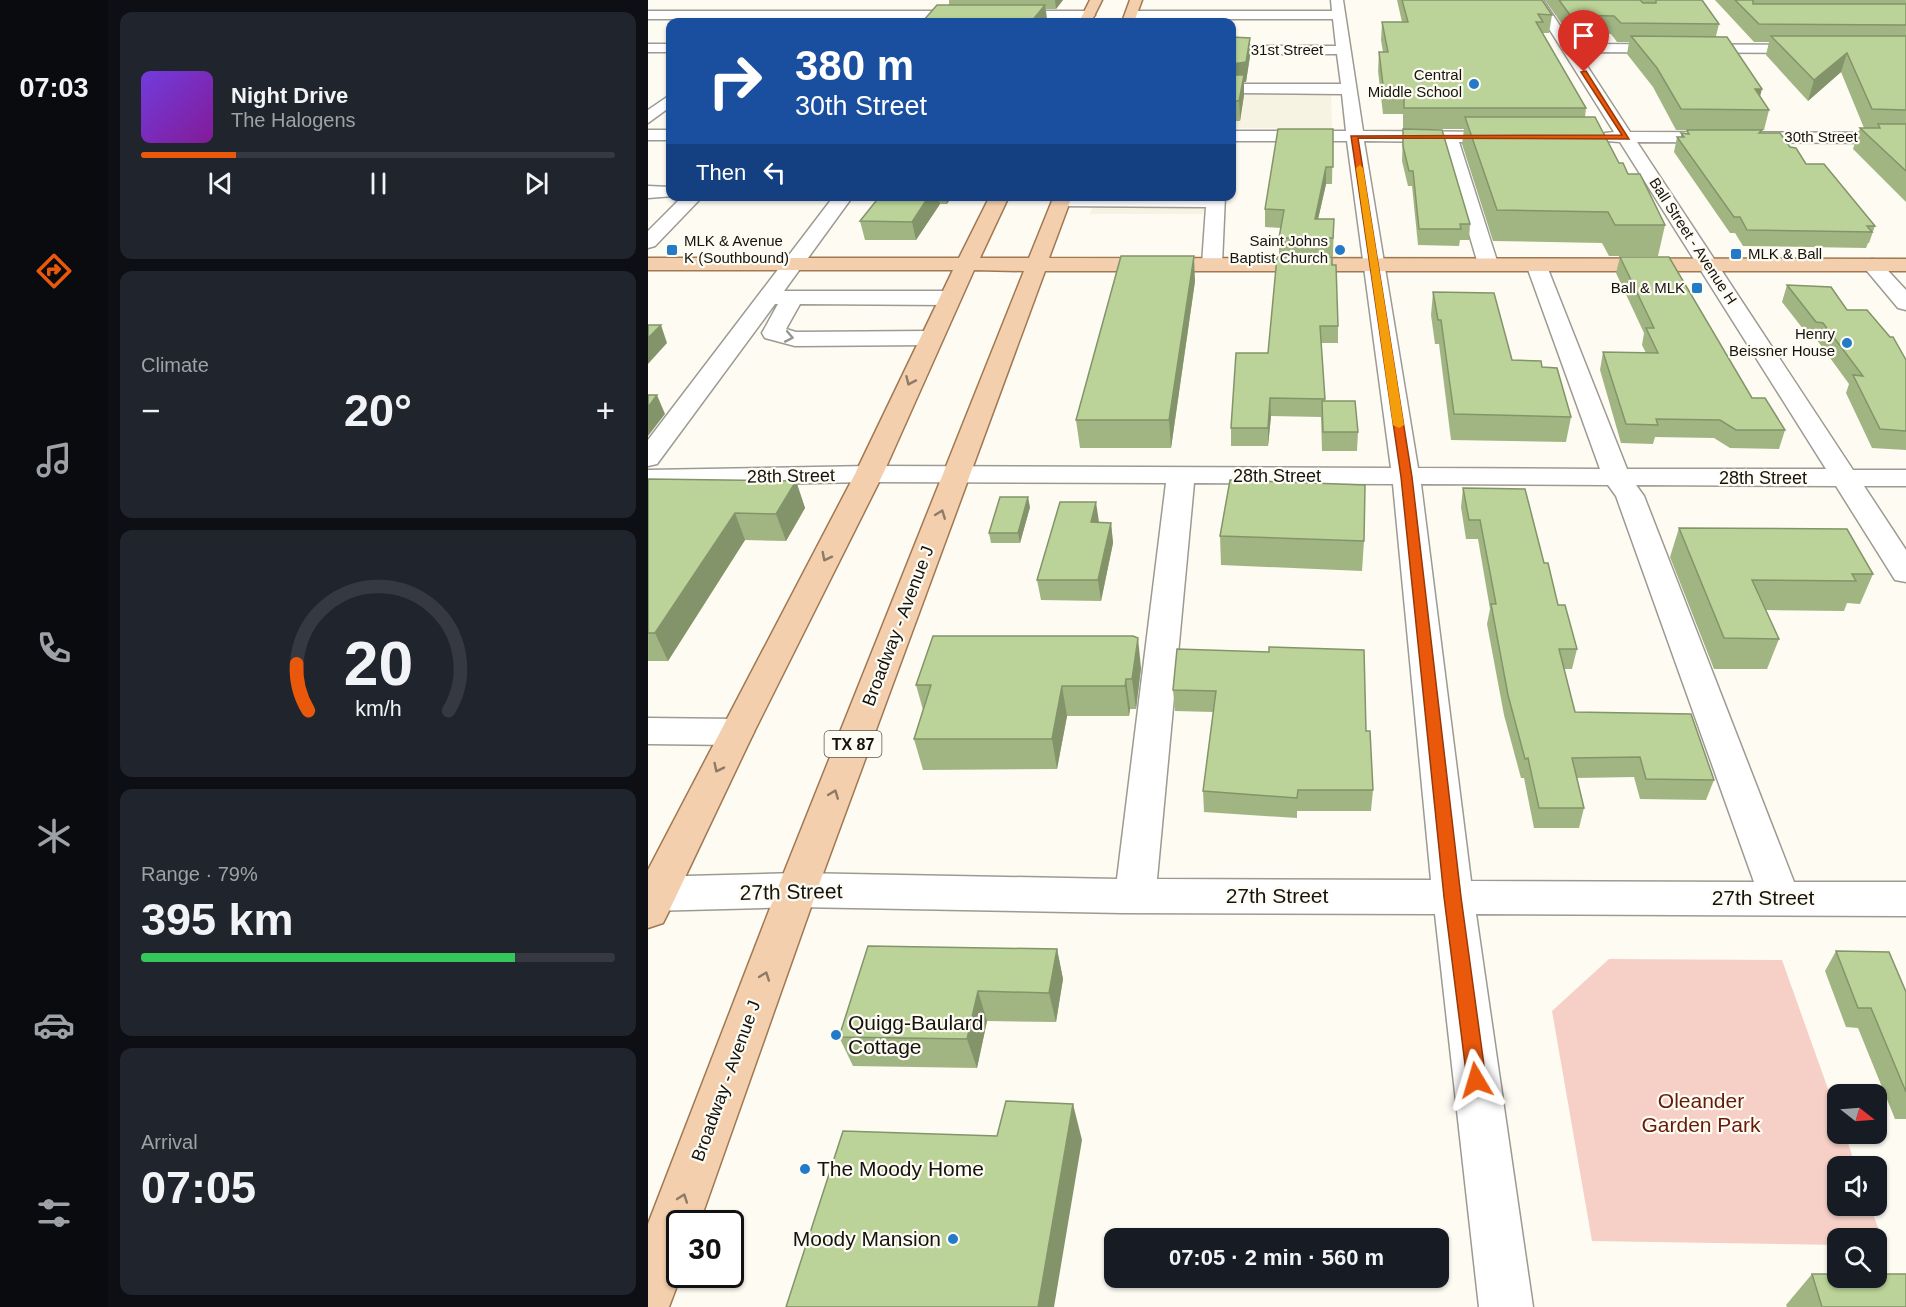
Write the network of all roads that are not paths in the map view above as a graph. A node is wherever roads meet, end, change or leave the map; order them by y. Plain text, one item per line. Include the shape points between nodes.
1 (693, 0) edge
2 (891, 0) edge
3 (1137, 0) edge
4 (1537, 0) edge
5 (1046, 5) edge
6 (1338, 8) edge
7 (1091, 11) edge
8 (648, 15) edge
9 (671, 15) junction
10 (666, 18) edge
11 (666, 18) edge
12 (822, 18) edge
13 (873, 18) edge
14 (899, 18) edge
15 (1129, 18) edge
16 (1148, 18) edge
17 (648, 30) edge
18 (1777, 36) edge
19 (648, 48) edge
20 (666, 48) edge
21 (1569, 48) junction
22 (1793, 49) junction
23 (1827, 49) edge
24 (1236, 50) edge
25 (1343, 50) junction
26 (1236, 89) edge
27 (1348, 89) junction
28 (666, 103) edge
29 (648, 118) edge
30 (1281, 118) dead end
31 (1346, 123) junction
32 (648, 135) edge
33 (666, 135) edge
34 (1236, 136) edge
35 (1282, 136) junction
36 (1449, 137) junction
37 (1521, 137) edge
38 (1593, 137) edge
39 (1626, 137) junction
40 (1906, 138) edge
41 (648, 192) edge
42 (666, 192) edge
43 (689, 201) edge
44 (840, 201) edge
45 (998, 201) edge
46 (1061, 201) edge
47 (1216, 201) edge
48 (648, 242) edge
49 (648, 264) edge
50 (793, 264) junction
51 (1037, 264) junction
52 (1212, 264) junction
53 (1376, 264) junction
54 (1488, 264) junction
55 (1536, 264) junction
56 (966, 265) junction
57 (1709, 265) junction
58 (1872, 265) junction
59 (1906, 265) edge
60 (769, 297) junction
61 (793, 297) junction
62 (950, 298) junction
63 (1906, 303) edge
64 (930, 338) junction
65 (648, 458) edge
66 (869, 474) junction
67 (956, 475) junction
68 (1181, 475) junction
69 (1406, 477) junction
70 (648, 478) edge
71 (1617, 478) junction
72 (1846, 478) junction
73 (1906, 478) edge
74 (1906, 573) edge
75 (648, 731) edge
76 (736, 732) junction
77 (796, 890) junction
78 (1135, 896) junction
79 (1453, 897) junction
80 (1779, 898) junction
81 (1906, 899) edge
82 (651, 900) edge
83 (648, 1293) edge
84 (1506, 1307) edge

1 - 9 street
2 - 13 street
3 - 15 main road
4 - 21 street, Ball Street - Avenue H
5 - 7 street
6 - 16 street
6 - 25 street
7 - 14 street
8 - 9 street
9 - 11 street
9 - 12 street
10 - 17 street
18 - 22 street
19 - 20 street
21 - 22 street
21 - 39 street, Ball Street - Avenue H
22 - 23 street
24 - 25 street, 31st Street
25 - 27 street
26 - 27 street
27 - 31 street
28 - 29 street
30 - 35 street
31 - 35 street
31 - 36 street
31 - 53 street
32 - 33 street
34 - 35 street
36 - 37 street
36 - 54 street
38 - 39 street, 30th Street
39 - 40 street, 30th Street
39 - 57 street, Ball Street - Avenue H
41 - 42 street
43 - 48 street
44 - 50 street
45 - 56 main road
46 - 51 main road, Broadway - Avenue J / TX 87
47 - 52 street
49 - 50 main road
50 - 56 main road
50 - 60 street
51 - 52 main road
51 - 56 main road
51 - 67 main road, Broadway - Avenue J / TX 87
52 - 53 main road
53 - 54 main road
53 - 69 street
54 - 55 main road
55 - 57 main road
55 - 71 street
56 - 62 main road
57 - 58 main road
57 - 72 street, Ball Street - Avenue H
58 - 59 main road
58 - 63 street
60 - 61 street
60 - 65 street
61 - 62 street
61 -> 64 street via 773,333 795,339
62 - 64 main road
64 -> 66 main road
66 - 67 street, 28th Street
66 - 70 street, 28th Street
66 -> 76 main road
67 - 68 street, 28th Street
77 -> 67 main road, Broadway - Avenue J / TX 87
68 - 69 street, 28th Street
68 - 78 street
69 - 71 street, 28th Street
69 - 79 street
71 - 72 street, 28th Street
71 - 80 street via 1630,496
72 - 73 street, 28th Street
72 - 74 street, Ball Street - Avenue H
75 - 76 street
76 -> 82 main road
77 - 78 street, 27th Street
77 - 82 street, 27th Street
83 -> 77 main road, Broadway - Avenue J / TX 87
78 - 79 street, 27th Street
79 - 80 street, 27th Street
79 - 84 street
80 - 81 street, 27th Street

